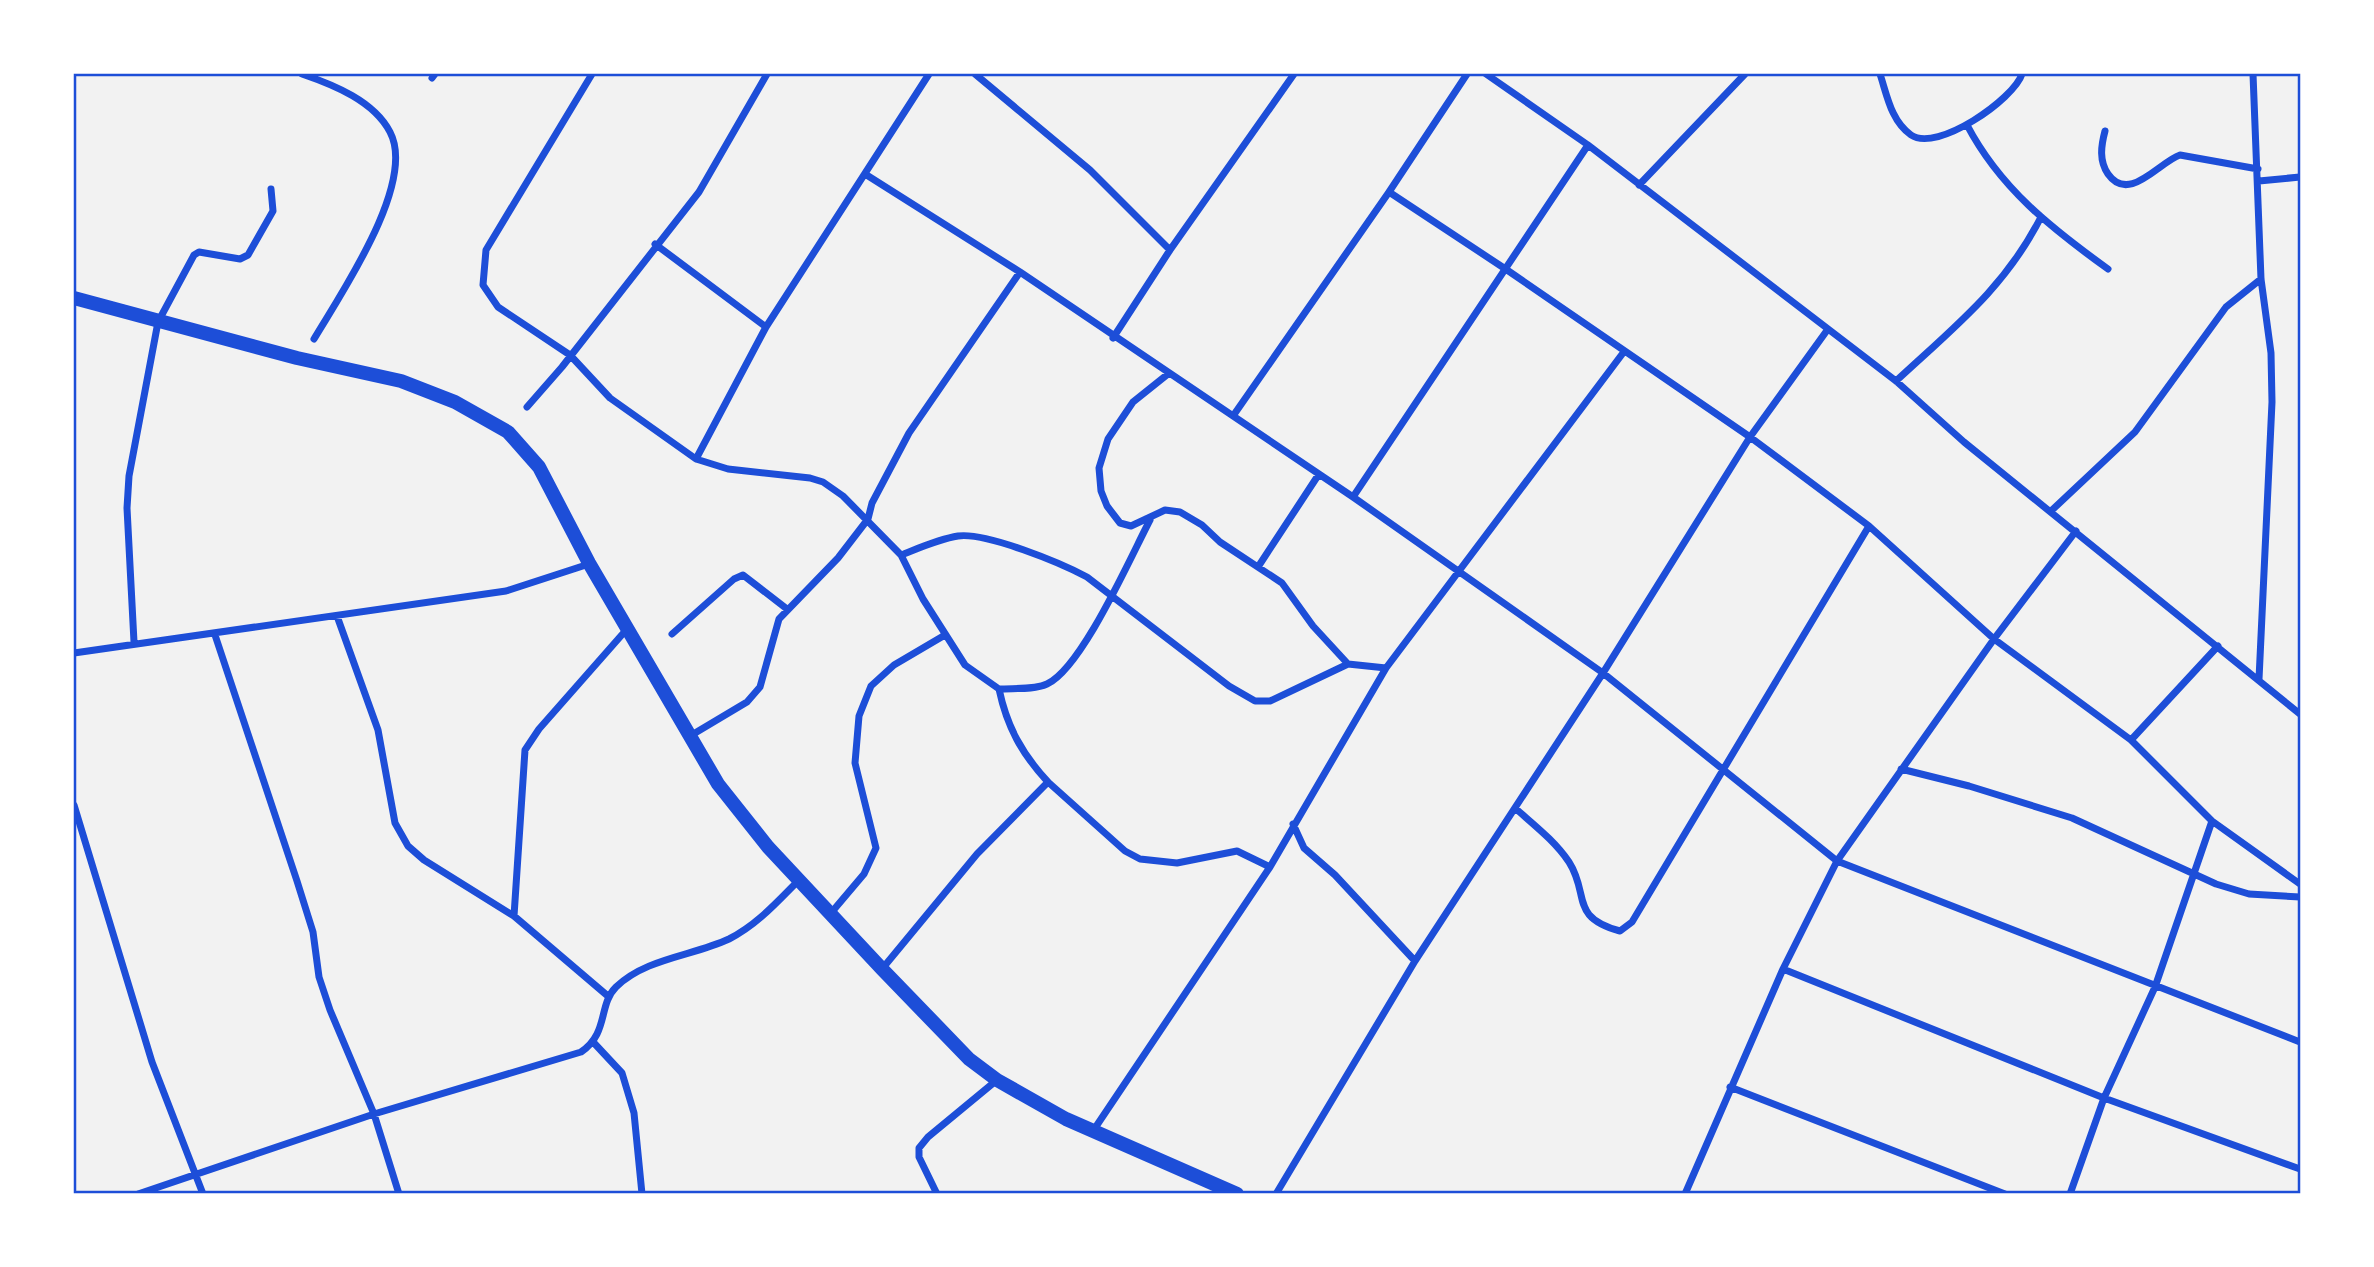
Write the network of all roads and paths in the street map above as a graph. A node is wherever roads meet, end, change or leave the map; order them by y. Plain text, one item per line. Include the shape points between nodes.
1 (303, 74) edge
2 (592, 74) edge
3 (767, 74) edge
4 (929, 74) edge
5 (975, 74) edge
6 (1294, 74) edge
7 (1467, 74) edge
8 (1486, 74) edge
9 (1745, 74) edge
10 (1880, 74) edge
11 (2022, 74) edge
12 (2252, 74) edge
13 (1967, 125) junction
14 (2105, 131) dead end
15 (1588, 145) junction
16 (2258, 169) junction
17 (865, 174) junction
18 (2301, 177) edge
19 (2259, 181) junction
20 (1639, 185) junction
21 (271, 190) dead end
22 (1389, 192) junction
23 (2041, 217) junction
24 (655, 244) junction
25 (1170, 250) junction
26 (2108, 269) dead end
27 (1507, 270) junction
28 (1020, 272) junction
29 (2261, 279) junction
30 (74, 298) edge
31 (158, 322) junction
32 (766, 327) junction
33 (1828, 329) junction
34 (1113, 338) junction
35 (314, 339) dead end
36 (1623, 353) junction
37 (570, 355) junction
38 (1168, 374) junction
39 (1896, 381) junction
40 (527, 407) dead end
41 (1233, 416) junction
42 (1749, 438) junction
43 (696, 460) junction
44 (1319, 474) junction
45 (1353, 497) junction
46 (2051, 511) junction
47 (868, 519) junction
48 (1150, 519) junction
49 (1869, 526) junction
50 (2076, 531) junction
51 (901, 555) junction
52 (589, 563) junction
53 (1258, 567) junction
54 (1458, 573) junction
55 (1111, 595) junction
56 (787, 609) junction
57 (337, 616) junction
58 (628, 629) junction
59 (673, 634) dead end
60 (215, 635) junction
61 (945, 635) junction
62 (1994, 639) junction
63 (134, 642) junction
64 (2218, 646) junction
65 (74, 653) edge
66 (1348, 664) junction
67 (1386, 668) junction
68 (1603, 673) junction
69 (2259, 678) junction
70 (999, 689) junction
71 (2301, 715) edge
72 (690, 736) junction
73 (2131, 740) junction
74 (1722, 769) junction
75 (1902, 769) junction
76 (1048, 782) junction
77 (74, 805) edge
78 (1515, 808) junction
79 (2212, 821) junction
80 (1293, 824) junction
81 (1837, 862) junction
82 (1270, 867) junction
83 (2193, 873) junction
84 (799, 880) junction
85 (2301, 884) edge
86 (2301, 897) edge
87 (831, 913) junction
88 (514, 916) junction
89 (1415, 961) junction
90 (882, 969) junction
91 (1783, 969) junction
92 (2155, 987) junction
93 (609, 997) junction
94 (2301, 1042) edge
95 (594, 1043) junction
96 (997, 1080) junction
97 (1730, 1087) junction
98 (2104, 1098) junction
99 (374, 1114) junction
100 (1093, 1130) junction
101 (2301, 1169) edge
102 (196, 1173) junction
103 (138, 1194) edge
104 (202, 1194) edge
105 (399, 1194) edge
106 (642, 1194) edge
107 (937, 1194) edge
108 (1237, 1194) edge
109 (1276, 1194) edge
110 (1685, 1194) edge
111 (2005, 1194) edge
112 (2070, 1194) edge

1 - 35 street via 336,86 379,115 396,145 386,210
2 - 37 street via 486,250 483,277 485,291 498,307
3 - 24 street via 699,192
4 - 17 street
5 - 25 street via 1090,170
6 - 25 street
7 - 22 street
8 - 15 street
9 - 20 street
10 - 13 street via 1894,117 1912,136 1922,140
11 - 13 street via 2016,86
12 - 16 street
13 - 23 street via 1996,174
14 - 16 street via 2101,158 2119,184 2134,184 2180,155
15 - 20 street
15 - 27 street
16 - 19 street
17 - 28 street
17 - 32 street
18 - 19 street
19 - 29 street
20 - 33 street
21 - 31 street via 272,211 248,255 240,259 194,255
22 - 27 street
22 - 41 street
23 - 26 street
23 - 39 street via 2023,251 1972,312
24 - 32 street
24 - 37 street
25 - 34 street
27 - 36 street
27 - 45 street
28 - 34 street
28 - 47 street via 909,433
29 - 46 street via 2226,307 2135,432
29 - 69 street via 2272,402
30 - 31 main road
31 - 52 main road via 401,381 455,402 508,432 539,467
31 - 63 street via 129,476
32 - 43 street
33 - 39 street
33 - 42 street
34 - 38 street
36 - 42 street
36 - 54 street
37 - 40 street
37 - 43 street via 610,398
38 - 41 street
38 - 48 street via 1133,402 1108,439 1099,468 1101,491 1120,523 1131,526
39 - 46 street
41 - 44 street
42 - 49 street
42 - 68 street
43 - 47 street via 823,482
44 - 45 street
44 - 53 street
45 - 54 street
46 - 50 street
47 - 51 street
47 - 56 street via 838,558
48 - 53 street via 1165,510 1180,512
48 - 55 street
49 - 62 street
49 - 74 street
50 - 62 street
50 - 64 street
51 - 55 street via 960,535 984,538 1064,565
51 - 61 street
52 - 57 street via 506,592
52 - 58 main road
53 - 66 street via 1282,583
54 - 67 street
54 - 68 street
55 - 66 street via 1255,701 1270,701
55 - 70 street via 1060,675 1040,686
56 - 59 street via 743,575
56 - 72 street via 773,632 760,687 747,702
57 - 60 street
57 - 88 street via 378,730 395,823 408,846
58 - 72 main road
58 - 88 street via 525,750
60 - 63 street
60 - 99 street via 313,932 319,976 330,1010
61 - 70 street via 965,665
61 - 87 street via 879,676 859,716 855,763 876,848 864,874
62 - 73 street
62 - 75 street
63 - 65 street
64 - 69 street
64 - 73 street
66 - 67 street
67 - 80 street
68 - 74 street
68 - 78 street
69 - 71 street
70 - 76 street via 1005,718 1018,745
72 - 84 main road via 718,784
73 - 79 street
74 - 78 street via 1641,909 1620,931 1589,916 1570,863
74 - 81 street
75 - 81 street
75 - 83 street via 2072,818
76 - 82 street via 1140,859 1177,863 1237,851
76 - 90 street via 977,854
77 - 102 street via 152,1062
78 - 89 street
79 - 83 street
79 - 85 street
80 - 82 street
80 - 89 street via 1304,848
81 - 91 street
81 - 92 street
82 - 100 street
83 - 86 street via 2249,894
83 - 92 street
84 - 87 main road
84 - 93 street via 763,917 730,939 662,961 615,988
87 - 90 main road
88 - 93 street
89 - 109 street
90 - 96 main road via 969,1059
91 - 97 street
91 - 98 street
92 - 94 street
92 - 98 street
93 - 95 street
95 - 99 street via 581,1052
95 - 106 street via 622,1073 634,1113
96 - 100 main road
96 - 107 street via 919,1149
97 - 110 street
97 - 111 street
98 - 101 street
98 - 112 street
99 - 102 street
99 - 105 street
100 - 108 main road
102 - 103 street
102 - 104 street

